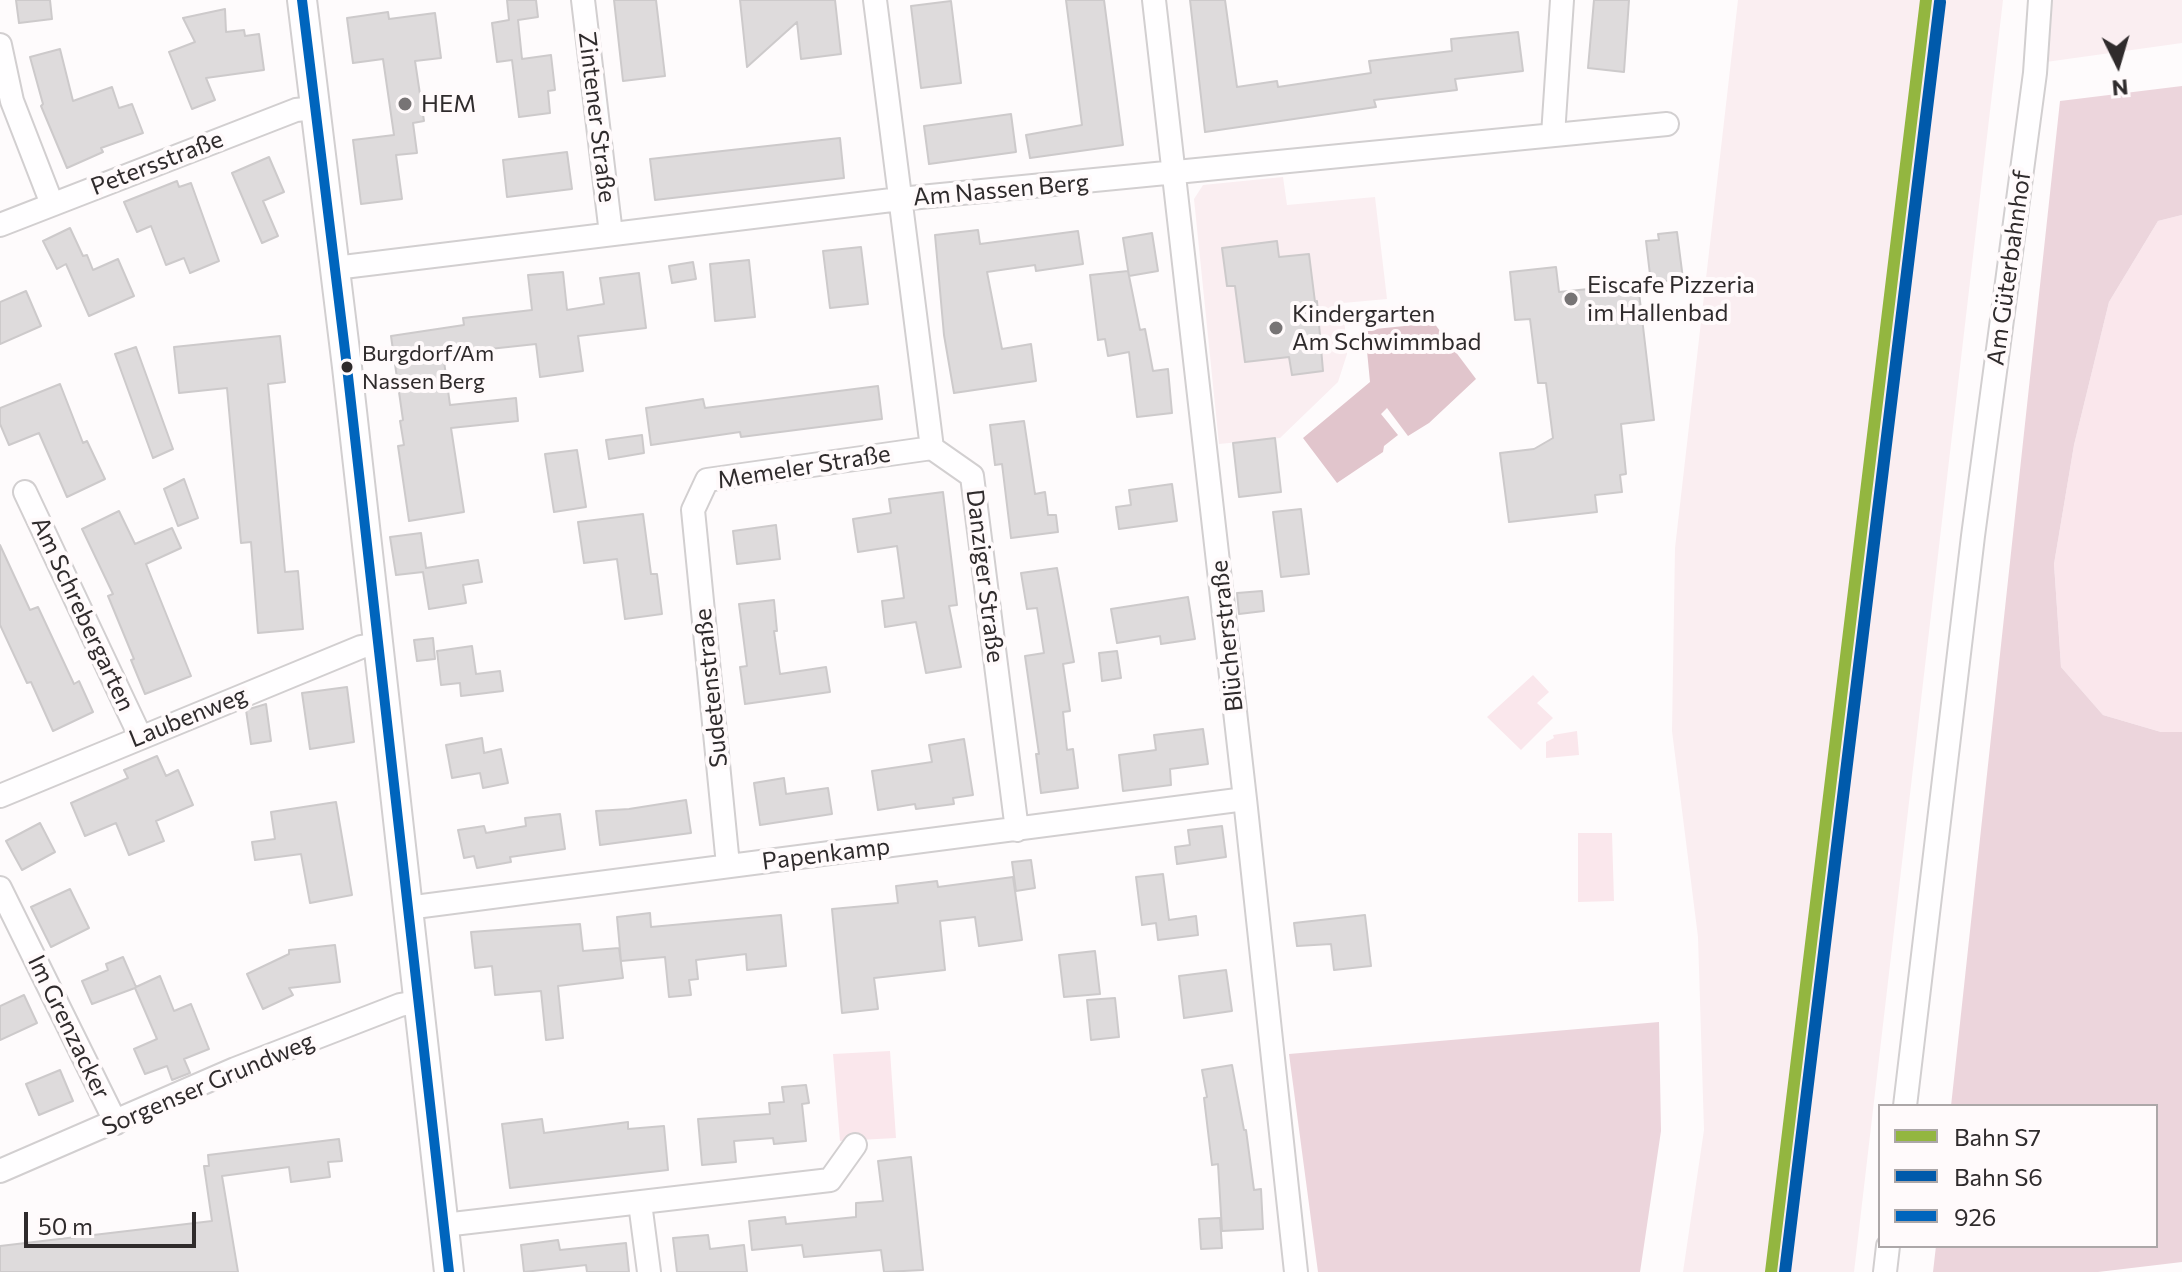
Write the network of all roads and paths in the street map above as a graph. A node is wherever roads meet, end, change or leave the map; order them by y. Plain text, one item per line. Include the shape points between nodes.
1 (302, 0) edge
2 (583, 0) edge
3 (875, 0) edge
4 (1154, 0) edge
5 (1562, 0) edge
6 (2040, 0) edge
7 (0, 45) edge
8 (315, 108) junction
9 (1667, 124) dead end
10 (1553, 135) junction
11 (1175, 173) junction
12 (900, 199) junction
13 (52, 204) junction
14 (0, 225) edge
15 (611, 234) junction
16 (335, 268) junction
17 (932, 448) junction
18 (25, 492) dead end
19 (693, 510) joint
20 (378, 644) junction
21 (140, 736) junction
22 (0, 796) edge
23 (1245, 799) junction
24 (1017, 830) junction
25 (728, 865) junction
26 (0, 888) edge
27 (407, 908) junction
28 (417, 1002) junction
29 (1905, 1104) edge
30 (116, 1123) junction
31 (855, 1145) dead end
32 (0, 1171) edge
33 (640, 1203) junction
34 (444, 1225) junction
35 (1888, 1248) edge
36 (449, 1272) edge
37 (649, 1272) edge
38 (1296, 1272) edge
39 (1885, 1272) edge

1 - 8 street
2 - 15 street, Zintener Straße
3 - 12 street
4 - 11 street, Blücherstraße
5 - 10 street
6 - 29 street, Am Güterbahnhof
7 - 13 street via 12,101
8 - 13 street, Petersstraße via 296,110
8 - 16 street
9 - 10 street, Am Nassen Berg
10 - 11 street, Am Nassen Berg
11 - 12 street, Am Nassen Berg
11 - 23 street, Blücherstraße
12 - 15 street, Am Nassen Berg
12 - 17 street
13 - 14 street, Petersstraße
15 - 16 street, Am Nassen Berg
16 - 20 street
17 - 19 street, Memeler Straße via 707,480
17 - 24 street, Danziger Straße via 972,476
18 - 21 street, Am Schrebergarten
19 - 25 street, Sudetenstraße
20 - 21 street, Laubenweg
20 - 27 street
21 - 22 street, Laubenweg
23 - 24 street, Papenkamp
23 - 38 street, Blücherstraße
24 - 25 street, Papenkamp
25 - 27 street, Papenkamp
26 - 30 street, Im Grenzacker
27 - 28 street
28 - 30 street, Sorgenser Grundweg via 235,1069
28 - 34 street
30 - 32 street, Sorgenser Grundweg
31 - 33 street via 830,1180
33 - 34 street
33 - 37 street
34 - 36 street
35 - 39 street

